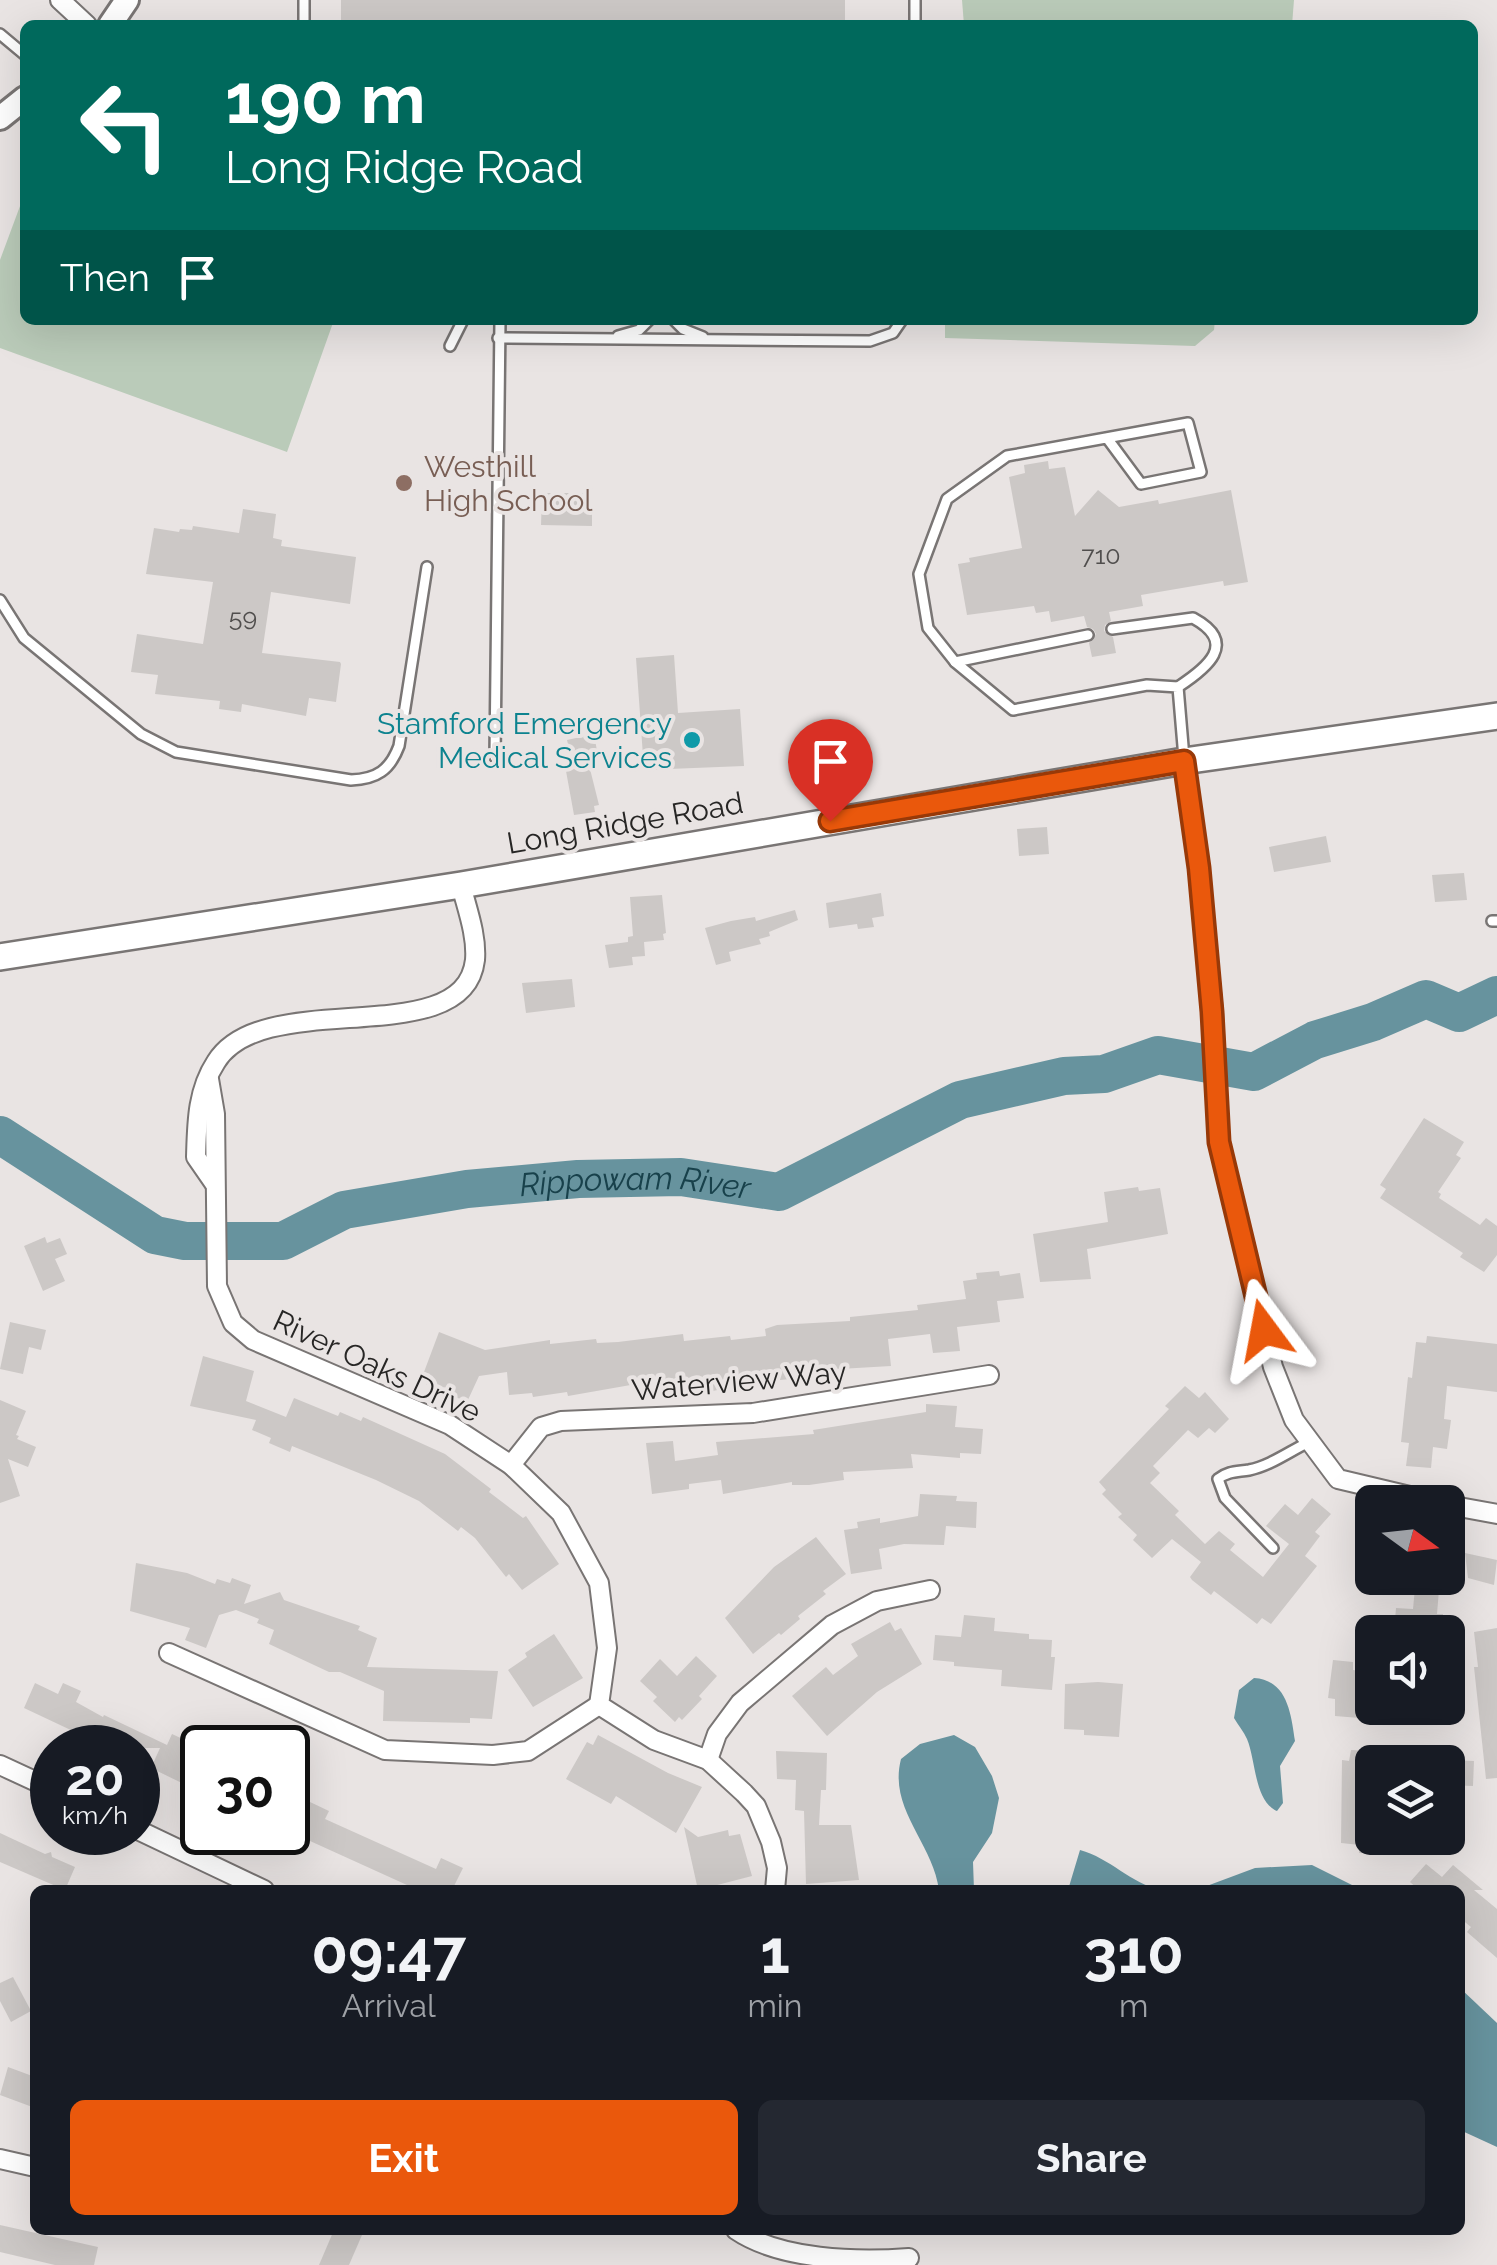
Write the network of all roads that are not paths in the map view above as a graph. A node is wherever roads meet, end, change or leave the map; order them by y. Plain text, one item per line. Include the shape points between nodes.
1 (60, 0) edge
2 (82, 20) edge
3 (0, 34) edge
4 (20, 51) edge
5 (20, 102) edge
6 (0, 118) edge
7 (460, 325) edge
8 (499, 325) edge
9 (644, 325) edge
10 (679, 325) edge
11 (898, 325) edge
12 (498, 338) junction
13 (611, 338) junction
14 (711, 339) junction
15 (450, 346) dead end
16 (1107, 438) junction
17 (427, 567) dead end
18 (0, 600) edge
19 (1112, 630) dead end
20 (1088, 635) dead end
21 (955, 662) junction
22 (1178, 687) junction
23 (1497, 716) edge
24 (496, 757) dead end
25 (1184, 761) junction
26 (461, 885) junction
27 (0, 957) edge
28 (989, 1376) dead end
29 (1309, 1442) junction
30 (511, 1465) junction
31 (1363, 1485) edge
32 (1465, 1508) edge
33 (1497, 1514) edge
34 (1273, 1548) dead end
35 (930, 1590) dead end
36 (169, 1653) dead end
37 (599, 1705) junction
38 (708, 1760) junction
39 (0, 1764) edge
40 (30, 1779) edge
41 (160, 1840) edge
42 (254, 1885) edge
43 (775, 1885) edge
44 (0, 2159) edge
45 (30, 2166) edge
46 (746, 2235) edge
47 (909, 2258) dead end

1 - 2 street
3 - 4 lane
5 - 6 street
7 - 15 lane
8 - 12 lane
9 - 13 lane
10 - 14 lane
11 - 14 lane via 870,341
12 - 13 lane
12 - 24 lane
13 - 14 lane
16 - 16 lane via 1188,423 1201,472 1141,484
16 - 21 lane via 1007,456 948,499 919,574 928,628
17 - 18 lane via 399,746 385,771 371,780 176,752 141,734 24,638
19 - 22 lane via 1193,618 1204,624 1216,652 1205,670
20 - 21 lane
21 - 22 lane via 1013,710 1147,685
22 - 25 lane
23 - 25 main road, Long Ridge Road
25 - 26 main road, Long Ridge Road
25 - 29 street via 1199,868 1218,1128 1272,1367
26 - 27 main road, Long Ridge Road
26 - 30 street, River Oaks Drive via 475,956 466,984 426,1008 295,1022 238,1037 215,1062 200,1095 196,1157 215,1184 217,1286 234,1322 253,1340 450,1425
28 - 30 street, Waterview Way via 753,1413 561,1421 541,1427
29 - 31 street via 1338,1479
29 - 34 lane via 1218,1479 1225,1498
30 - 37 street, River Oaks Drive via 561,1512 599,1582 607,1648
32 - 33 street
35 - 38 street via 876,1601 832,1625 740,1703 716,1734
36 - 37 street via 386,1750 493,1756 528,1751
37 - 38 street via 654,1740
38 - 43 street via 756,1806 772,1842
39 - 40 street
41 - 42 street
44 - 45 street
46 - 47 street via 824,2256

